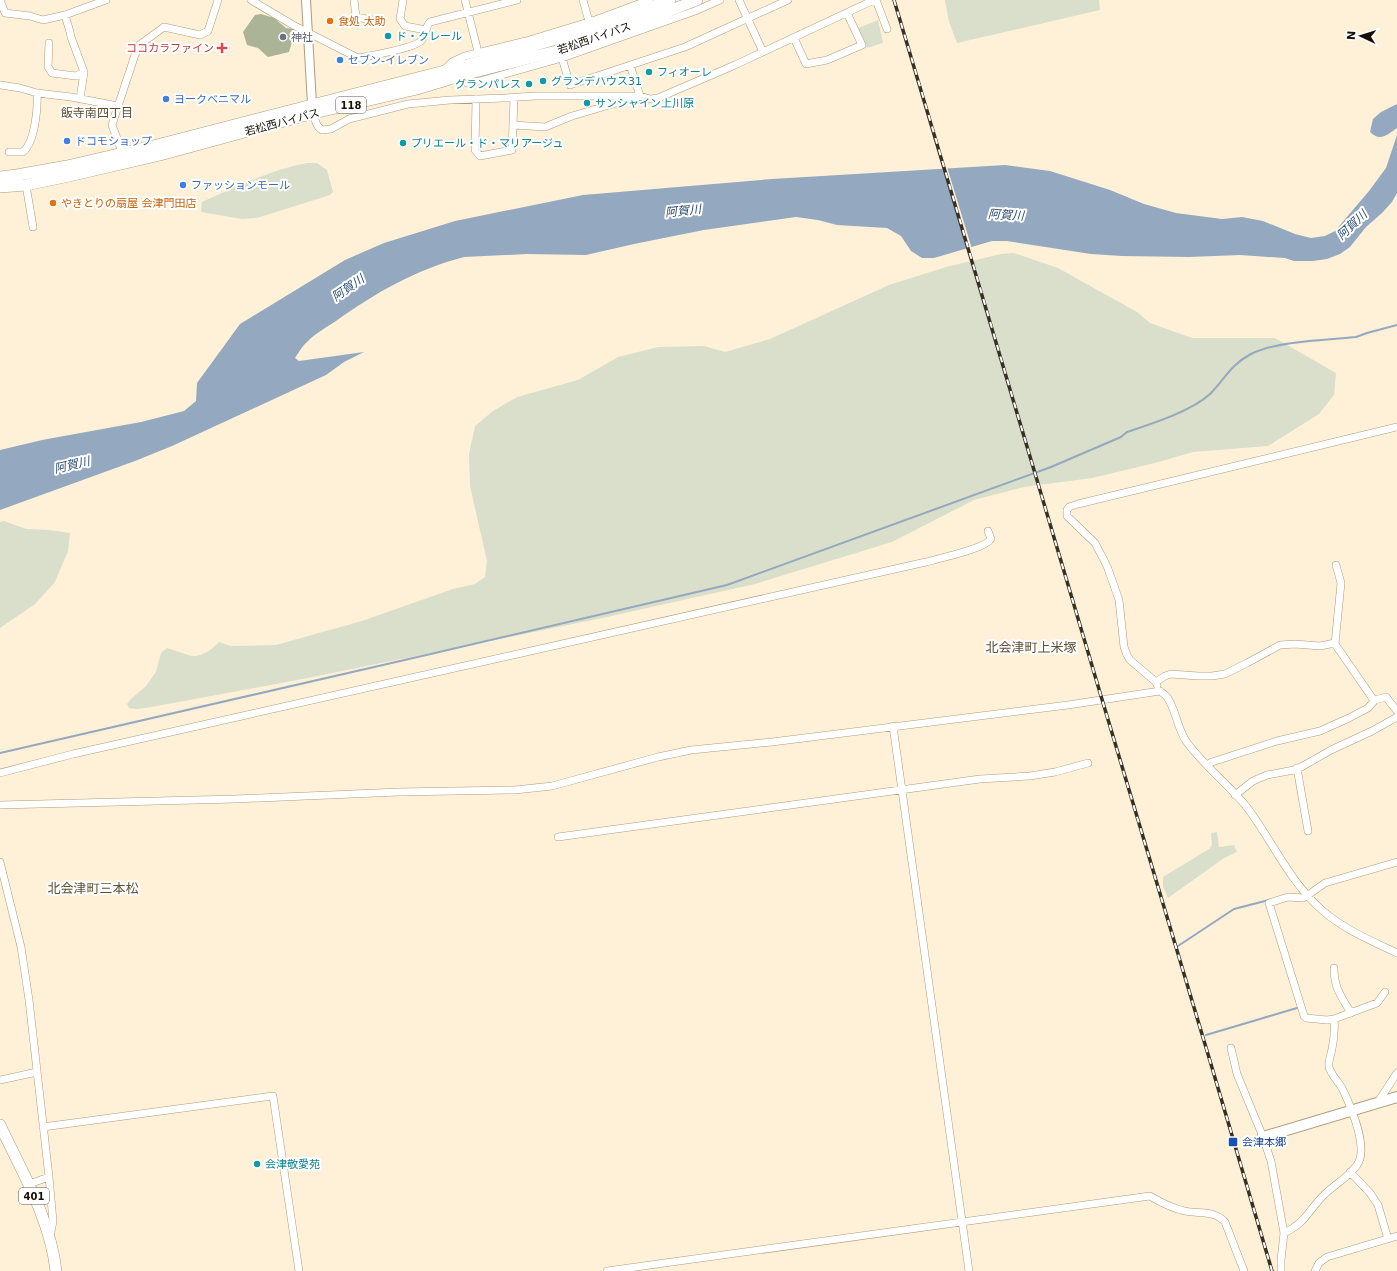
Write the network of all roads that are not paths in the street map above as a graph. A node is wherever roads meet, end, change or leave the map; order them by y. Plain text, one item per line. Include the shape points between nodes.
1 (0, 0) edge
2 (106, 0) edge
3 (218, 0) edge
4 (251, 0) edge
5 (306, 0) edge
6 (354, 0) edge
7 (403, 0) edge
8 (465, 0) edge
9 (516, 0) edge
10 (583, 0) edge
11 (649, 0) edge
12 (670, 0) edge
13 (697, 0) edge
14 (720, 0) edge
15 (739, 0) edge
16 (788, 0) edge
17 (875, 0) edge
18 (468, 13) junction
19 (847, 13) junction
20 (65, 15) junction
21 (588, 18) dead end
22 (748, 19) junction
23 (378, 21) dead end
24 (887, 29) dead end
25 (426, 30) junction
26 (309, 33) junction
27 (794, 38) junction
28 (49, 43) dead end
29 (478, 52) junction
30 (763, 52) junction
31 (562, 58) junction
32 (630, 65) junction
33 (443, 71) junction
34 (84, 72) junction
35 (463, 76) junction
36 (0, 85) edge
37 (570, 85) junction
38 (37, 93) junction
39 (572, 96) junction
40 (640, 96) junction
41 (514, 98) junction
42 (80, 99) junction
43 (476, 99) junction
44 (118, 106) junction
45 (313, 108) junction
46 (513, 125) junction
47 (9, 152) dead end
48 (122, 152) junction
49 (0, 177) edge
50 (26, 185) junction
51 (0, 187) edge
52 (33, 227) dead end
53 (1397, 427) edge
54 (988, 531) dead end
55 (1336, 565) dead end
56 (1335, 643) junction
57 (1156, 682) junction
58 (1160, 691) junction
59 (1376, 700) junction
60 (1397, 711) edge
61 (1397, 717) edge
62 (893, 726) junction
63 (1088, 763) dead end
64 (1207, 765) junction
65 (1298, 768) junction
66 (0, 773) edge
67 (902, 789) junction
68 (1235, 795) junction
69 (0, 805) edge
70 (1308, 831) dead end
71 (558, 837) dead end
72 (0, 862) edge
73 (1397, 862) edge
74 (7, 889) junction
75 (0, 894) edge
76 (1308, 895) junction
77 (1397, 953) edge
78 (1334, 968) dead end
79 (1385, 992) dead end
80 (1351, 1013) junction
81 (1334, 1019) junction
82 (1231, 1048) dead end
83 (37, 1072) junction
84 (1397, 1073) edge
85 (0, 1080) edge
86 (1397, 1097) edge
87 (1378, 1102) junction
88 (1352, 1110) junction
89 (0, 1124) edge
90 (43, 1127) junction
91 (1263, 1137) junction
92 (1350, 1172) junction
93 (49, 1177) junction
94 (29, 1184) junction
95 (963, 1222) junction
96 (1284, 1233) junction
97 (1397, 1236) edge
98 (50, 1239) junction
99 (1388, 1239) junction
100 (56, 1271) edge
101 (298, 1271) edge
102 (607, 1271) edge
103 (969, 1271) edge
104 (1244, 1271) edge
105 (1281, 1271) edge
106 (1315, 1271) edge

1 - 20 street via 7,14 42,20
2 - 20 street
3 - 44 street via 208,31 200,35 164,26 138,46
4 - 26 street
5 - 26 street
6 - 23 street via 356,17
7 - 25 street via 400,19 405,26
8 - 18 street
9 - 18 street
10 - 21 street
11 - 29 street via 596,20
12 - 33 highway, 若松西バイパス / 118 via 587,30
13 - 35 highway, 若松西バイパス / 118 via 576,46
14 - 31 street
15 - 22 street
16 - 22 street
17 - 19 street
17 - 24 street
18 - 25 street via 430,22
18 - 29 street
19 - 27 street
19 - 27 street via 862,44 827,60 806,64
20 - 34 street
22 - 30 street
22 - 32 street via 685,46
25 - 26 street via 420,42 358,58
26 - 45 street
27 - 30 street
28 - 34 street via 48,67 52,73 76,76
29 - 33 street via 452,62
30 - 40 street via 658,98
31 - 35 street via 480,81 467,82
31 - 37 street
32 - 37 street
32 - 40 street
33 - 45 highway, 若松西バイパス / 118
34 - 42 street
35 - 45 highway, 若松西バイパス / 118 via 417,89
36 - 38 street
37 - 39 street
38 - 42 street
38 - 47 street via 35,121 27,148 23,152
39 - 40 street
39 - 41 street
40 - 46 street via 544,127
41 - 43 street
41 - 46 street
42 - 44 street
43 - 45 street via 408,104 350,119 327,130 318,127
43 - 46 street via 474,150 480,156 512,150
44 - 48 street via 112,125
45 - 48 highway, 若松西バイパス / 118
45 - 50 highway, 若松西バイパス / 118 via 160,155
48 - 49 highway, 若松西バイパス / 118 via 67,166
50 - 51 highway, 若松西バイパス / 118
50 - 52 street
53 - 57 street via 1068,507 1067,516 1095,543 1112,576 1119,600 1126,654
54 - 66 street via 991,539 989,542 926,562
55 - 56 street via 1341,583
56 - 57 street via 1320,646 1280,645 1225,674 1170,674
56 - 59 street
57 - 58 street
58 - 62 street
58 - 64 street via 1167,697 1185,740
59 - 60 street via 1386,697
59 - 64 street via 1368,708 1330,727 1277,741
61 - 65 street
62 - 67 street
62 - 69 street via 691,750 658,756 552,786 515,790
63 - 67 street via 1030,776 980,779
64 - 68 street
65 - 68 street via 1260,778
65 - 70 street
67 - 71 street
67 - 95 street
68 - 76 street via 1246,806 1297,883
72 - 74 street
73 - 76 street via 1325,883
74 - 75 street
74 - 83 street via 23,955
76 - 77 street via 1324,912 1343,926
76 - 81 street via 1303,898 1288,897 1269,903 1304,1016
78 - 80 street via 1337,989
79 - 80 street via 1377,1003
80 - 81 street
81 - 88 street via 1334,1039 1329,1067
82 - 91 street via 1237,1074
83 - 85 street
83 - 90 street
84 - 87 street
86 - 87 main road
87 - 88 main road
88 - 91 main road
88 - 92 street via 1361,1157
89 - 94 highway, 401
90 - 93 street
90 - 101 street via 273,1096
91 - 96 street via 1271,1161
92 - 96 street via 1324,1195 1303,1221
92 - 99 street via 1378,1205
93 - 94 street
93 - 98 street via 53,1221
94 - 98 highway, 401
95 - 102 street
95 - 103 street
95 - 104 street via 1150,1196 1183,1211 1221,1217
96 - 105 street
97 - 99 street
98 - 100 highway, 401
99 - 106 street via 1327,1257

